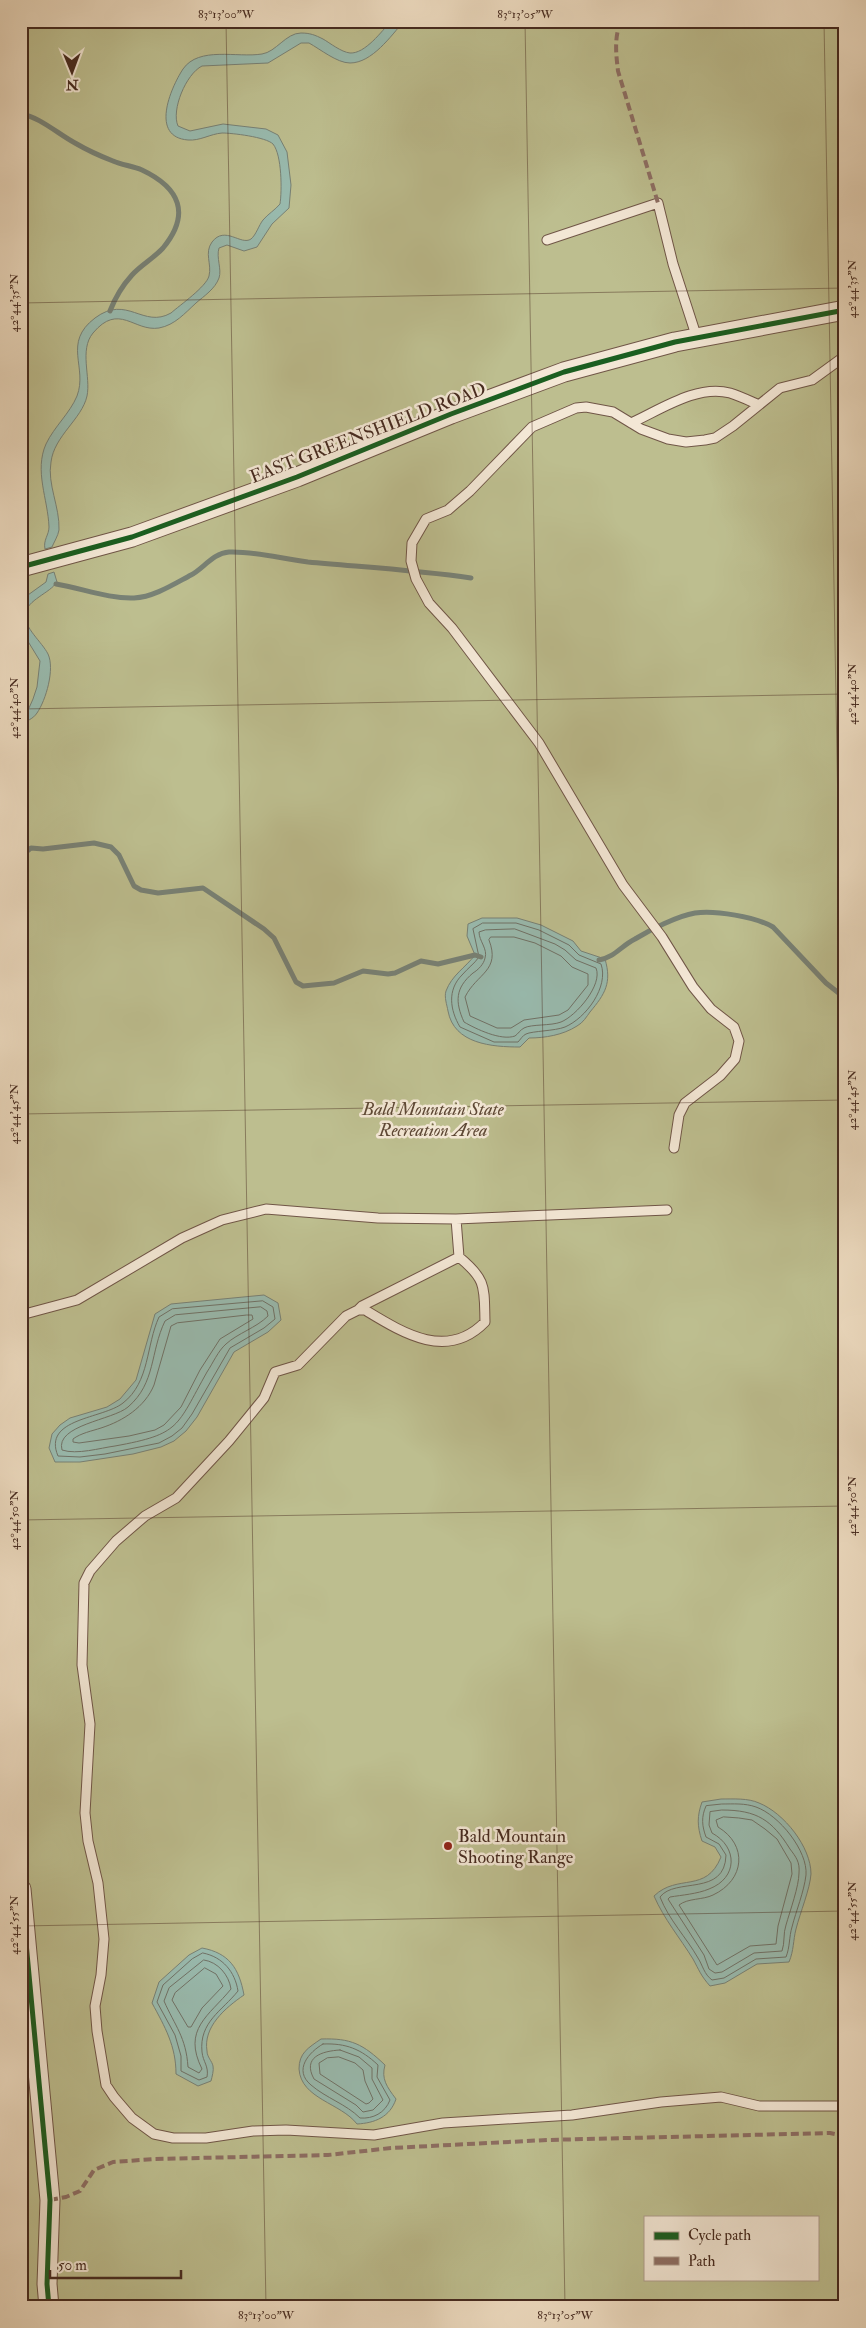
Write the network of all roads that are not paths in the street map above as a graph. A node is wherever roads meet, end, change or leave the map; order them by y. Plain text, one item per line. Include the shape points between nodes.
1 (547, 240) dead end
2 (845, 310) edge
3 (697, 338) junction
4 (845, 356) edge
5 (759, 405) junction
6 (631, 423) junction
7 (21, 567) edge
8 (674, 1148) dead end
9 (667, 1210) dead end
10 (456, 1219) junction
11 (459, 1258) junction
12 (358, 1310) junction
13 (21, 1315) edge
14 (21, 1889) edge
15 (25, 1968) edge
16 (845, 2106) edge
17 (48, 2307) edge

1 - 3 lane via 658,203 673,264
2 - 3 street, EAST GREENSHIELD ROAD
3 - 7 street, EAST GREENSHIELD ROAD via 564,372 142,534
4 - 5 lane via 812,380 780,388
5 - 6 lane via 729,392 704,392 683,398
5 - 6 lane via 734,426 715,438 705,440 668,440
6 - 8 lane via 613,412 586,407 576,408 532,427 470,491 448,510 426,519 412,543 411,561 428,603 452,628 539,743 623,885 662,937 693,987 711,1009 734,1027 739,1041 735,1059 720,1076 685,1102 679,1116
9 - 10 lane
10 - 11 lane
10 - 13 lane via 378,1218 266,1209 222,1220 182,1238 78,1300
11 - 12 lane
11 - 12 lane via 477,1272 484,1288 485,1322 474,1334 459,1340 432,1341 403,1333 365,1310
12 - 16 lane via 346,1316 298,1365 275,1372 264,1398 223,1448 176,1498 145,1516 116,1541 84,1583 82,1664 90,1724 84,1812 98,1883 104,1939 95,2006 106,2085 132,2118 154,2134 173,2138 286,2130 374,2135 443,2123 572,2115 721,2097 759,2106
14 - 15 street
15 - 17 street via 50,2200

